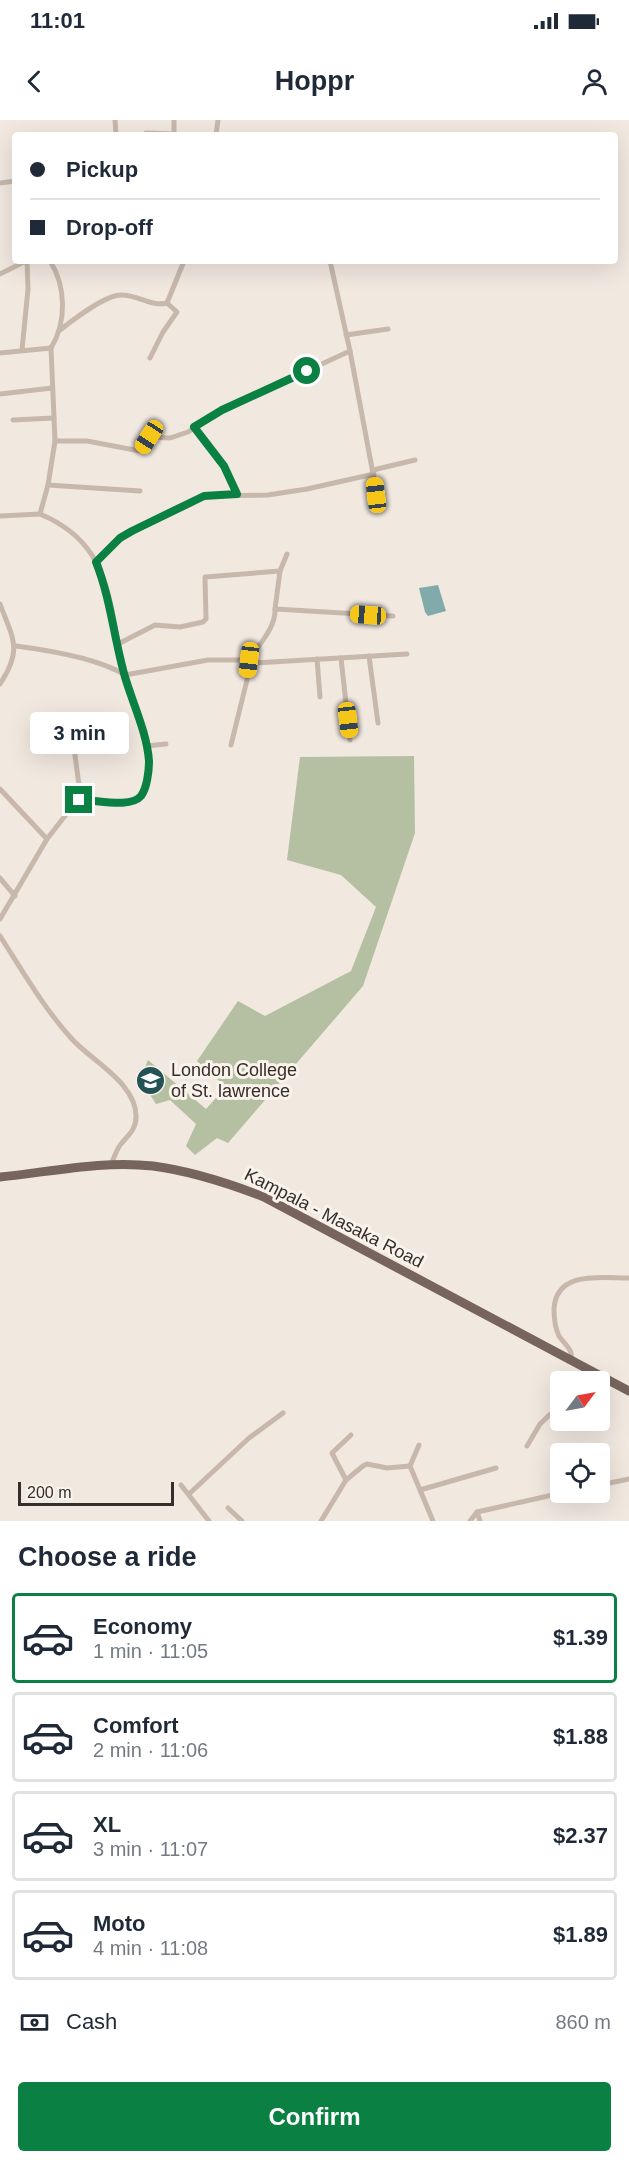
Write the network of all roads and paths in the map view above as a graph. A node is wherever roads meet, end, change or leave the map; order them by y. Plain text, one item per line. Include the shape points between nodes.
1 (20, 264) edge
2 (26, 264) edge
3 (51, 264) edge
4 (183, 264) edge
5 (331, 264) edge
6 (0, 274) edge
7 (167, 303) junction
8 (388, 329) dead end
9 (60, 330) junction
10 (346, 335) junction
11 (51, 348) junction
12 (22, 350) junction
13 (350, 351) junction
14 (0, 352) edge
15 (150, 358) dead end
16 (52, 388) junction
17 (0, 394) edge
18 (54, 418) junction
19 (13, 420) dead end
20 (194, 427) junction
21 (55, 441) junction
22 (415, 460) dead end
23 (373, 472) junction
24 (48, 485) junction
25 (140, 490) dead end
26 (237, 494) junction
27 (376, 495) dead end
28 (40, 514) junction
29 (0, 516) edge
30 (287, 554) dead end
31 (96, 562) junction
32 (280, 572) junction
33 (0, 604) edge
34 (275, 609) junction
35 (393, 616) dead end
36 (118, 644) junction
37 (16, 646) junction
38 (407, 654) dead end
39 (369, 656) junction
40 (341, 658) junction
41 (317, 659) junction
42 (249, 660) junction
43 (124, 675) junction
44 (0, 684) edge
45 (320, 697) dead end
46 (378, 723) dead end
47 (72, 733) dead end
48 (350, 740) dead end
49 (166, 744) dead end
50 (231, 745) dead end
51 (146, 746) junction
52 (0, 789) edge
53 (81, 800) junction
54 (47, 838) junction
55 (0, 878) edge
56 (15, 896) junction
57 (0, 919) edge
58 (0, 936) edge
59 (111, 1165) junction
60 (0, 1177) edge
61 (629, 1278) edge
62 (571, 1360) junction
63 (592, 1371) edge
64 (610, 1381) edge
65 (629, 1391) edge
66 (283, 1413) dead end
67 (550, 1414) edge
68 (351, 1435) dead end
69 (419, 1445) dead end
70 (527, 1446) dead end
71 (410, 1466) junction
72 (496, 1468) dead end
73 (629, 1479) edge
74 (346, 1480) junction
75 (610, 1483) edge
76 (181, 1485) dead end
77 (420, 1490) junction
78 (189, 1494) junction
79 (550, 1496) edge
80 (228, 1508) dead end
81 (477, 1512) junction
82 (209, 1521) edge
83 (242, 1521) edge
84 (321, 1521) edge
85 (433, 1521) edge
86 (470, 1521) edge
87 (480, 1521) edge

1 - 6 street
2 - 12 street via 28,289
3 - 9 street via 61,290
4 - 7 street
5 - 10 street
7 - 9 street via 160,305 120,294 102,301
7 - 15 street via 177,312
8 - 10 street
9 - 11 street
10 - 13 street
11 - 12 street
11 - 16 street
12 - 14 street
13 - 20 street via 222,410
13 - 23 street
16 - 17 street
16 - 18 street
18 - 19 street
18 - 21 street
20 - 21 street via 170,438 149,437 140,451 76,440
20 - 26 street via 224,466
21 - 24 street
22 - 23 street
23 - 26 street via 307,489 268,495
23 - 27 street
24 - 25 street
24 - 28 street
26 - 31 street via 204,496 120,538
28 - 29 street
28 - 31 street via 72,532
30 - 32 street
31 - 36 street
32 - 34 street
32 - 36 street via 205,577 203,622 180,627 155,625
33 - 37 street
34 - 35 street
34 - 42 street via 269,629
36 - 43 street
37 - 43 street via 76,658
37 - 44 street
38 - 39 street
39 - 40 street
39 - 46 street
40 - 41 street
40 - 48 street
41 - 42 street via 255,663
41 - 45 street
42 - 43 street via 208,660
42 - 50 street
43 - 51 street
47 - 53 street
49 - 51 street
51 - 53 street via 148,775 140,798 111,803
52 - 54 street
53 - 54 street
54 - 56 street
55 - 56 street
56 - 57 street
58 - 59 street via 62,1028 115,1077 135,1106 134,1127
59 - 60 main road, Kampala - Masaka Road
59 - 62 main road, Kampala - Masaka Road via 181,1171 264,1197
61 - 62 street via 577,1279 562,1288 554,1303 555,1328 571,1352
62 - 63 main road, Kampala - Masaka Road
64 - 65 main road, Kampala - Masaka Road
66 - 78 street via 249,1438
67 - 70 street
68 - 74 street via 332,1453
69 - 71 street
71 - 74 street via 387,1468 367,1464
71 - 77 street
72 - 77 street
73 - 75 street
74 - 84 street
76 - 78 street
77 - 85 street
78 - 82 street
79 - 81 street
80 - 83 street
81 - 86 street
81 - 87 street

